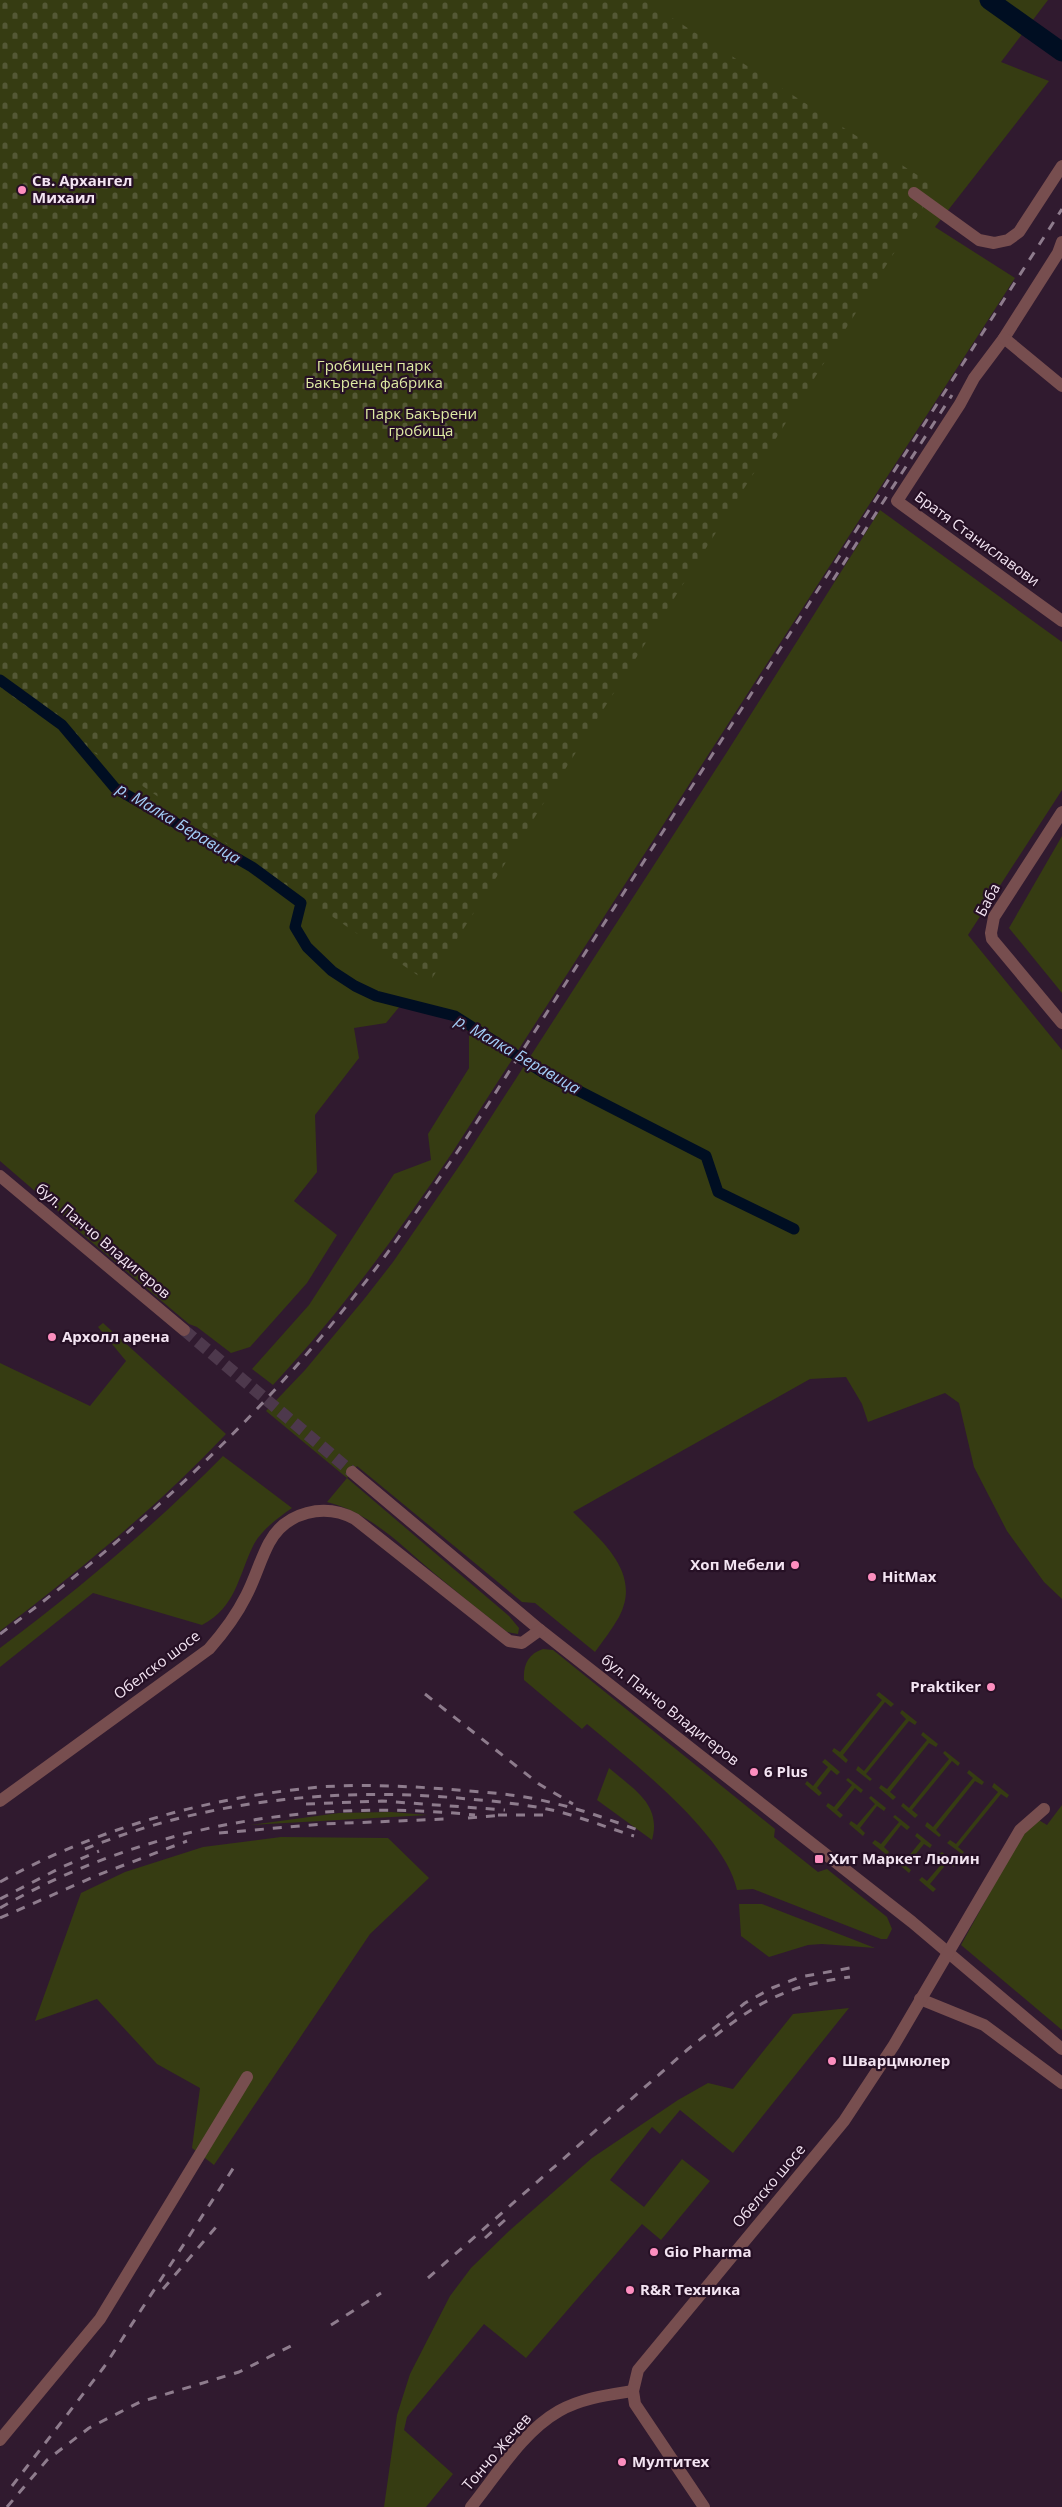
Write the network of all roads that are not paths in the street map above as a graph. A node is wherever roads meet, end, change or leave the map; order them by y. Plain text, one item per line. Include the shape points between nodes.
1 (1062, 166) edge
2 (914, 193) dead end
3 (1061, 250) edge
4 (1004, 338) junction
5 (1062, 386) edge
6 (1062, 621) edge
7 (1062, 812) edge
8 (1062, 1023) edge
9 (0, 1176) edge
10 (184, 1330) tunnel mouth
11 (352, 1472) tunnel mouth
12 (540, 1630) junction
13 (0, 1800) edge
14 (1044, 1810) dead end
15 (947, 1952) junction
16 (920, 1999) junction
17 (1062, 2048) edge
18 (246, 2077) dead end
19 (1062, 2083) edge
20 (633, 2391) junction
21 (0, 2440) edge
22 (471, 2507) edge
23 (704, 2507) edge

1 - 2 street via 1019,232 1008,240 994,243 979,240
3 - 4 street
4 - 5 street
4 - 6 street, Братя Станиславови via 974,378 897,501
7 - 8 street, Баба via 994,917 991,933 992,939
9 - 10 street, бул. Панчо Владигеров
11 - 12 street, бул. Панчо Владигеров
12 - 13 street, Обелско шосе via 522,1643 509,1642 355,1519 331,1510 304,1513 288,1522 270,1541 234,1618 209,1649
12 - 15 street, бул. Панчо Владигеров via 729,1776
14 - 15 street, Обелско шосе via 1020,1830
15 - 16 street, Обелско шосе
15 - 17 street, бул. Панчо Владигеров
16 - 19 street via 984,2025
16 - 20 street, Обелско шосе via 844,2121 642,2362 634,2377
18 - 21 street via 100,2319
20 - 22 street, Тончо Жечев via 590,2398 550,2417 526,2439
20 - 23 street via 635,2404

